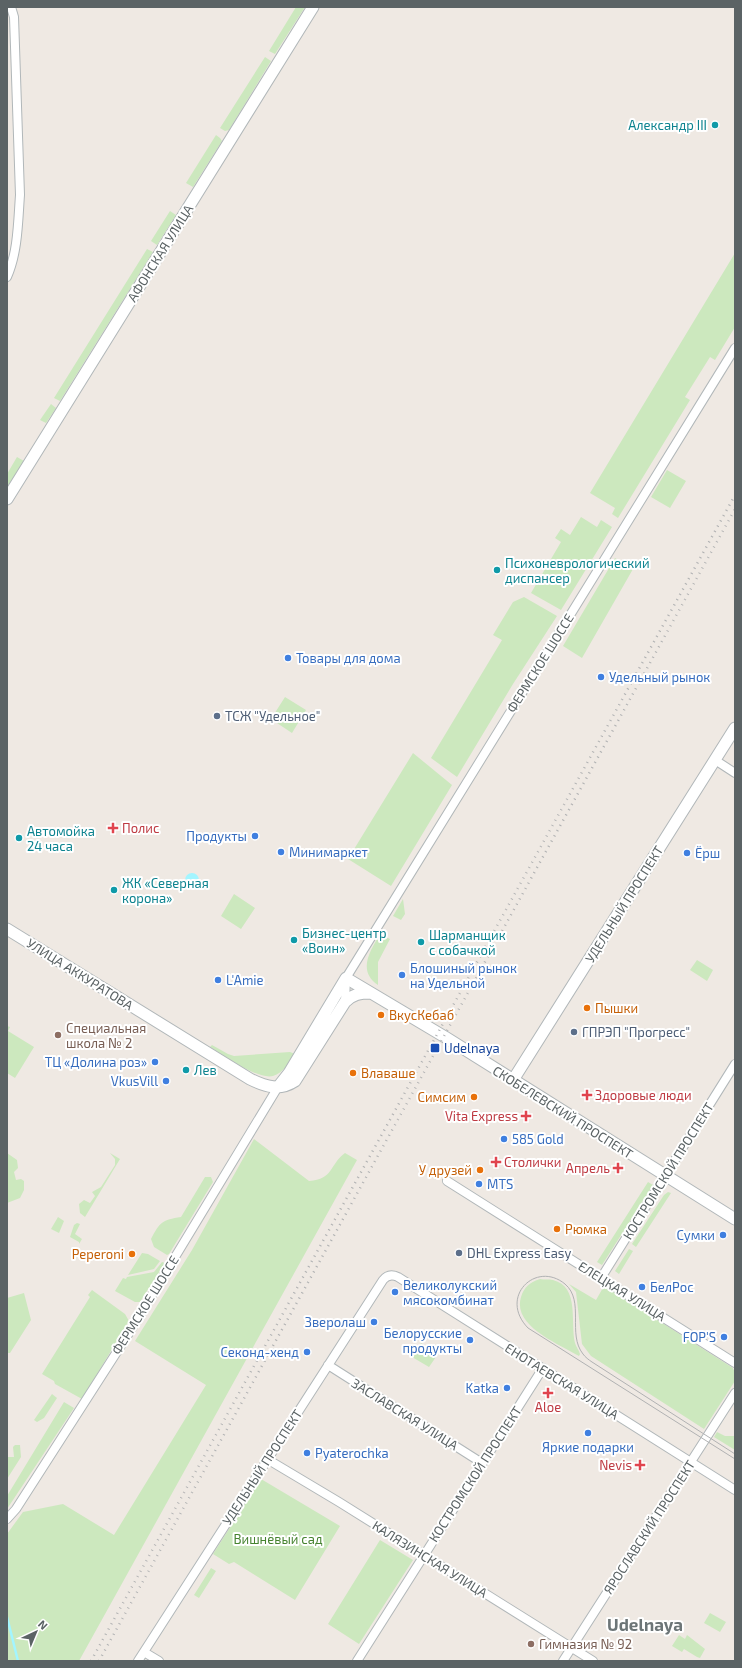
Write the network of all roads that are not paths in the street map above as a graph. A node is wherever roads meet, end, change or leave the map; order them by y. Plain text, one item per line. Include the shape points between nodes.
1 (11, 7) edge
2 (313, 7) edge
3 (7, 276) edge
4 (735, 348) edge
5 (7, 499) edge
6 (735, 728) edge
7 (715, 760) junction
8 (735, 773) edge
9 (7, 929) edge
10 (346, 978) junction
11 (371, 993) junction
12 (345, 1002) junction
13 (735, 1064) edge
14 (513, 1080) junction
15 (278, 1088) junction
16 (665, 1176) junction
17 (447, 1181) dead end
18 (735, 1219) edge
19 (388, 1276) joint
20 (601, 1278) junction
21 (735, 1363) edge
22 (328, 1364) junction
23 (543, 1368) junction
24 (735, 1393) edge
25 (267, 1459) junction
26 (691, 1462) junction
27 (482, 1463) junction
28 (735, 1490) edge
29 (7, 1519) edge
30 (424, 1555) junction
31 (572, 1648) junction
32 (144, 1652) junction
33 (138, 1661) edge
34 (159, 1661) edge
35 (357, 1661) edge
36 (563, 1661) edge
37 (593, 1661) edge

1 - 3 street via 14,24 20,195 14,253
2 - 5 street, АФОНСКАЯ УЛИЦА
4 - 10 street, ФЕРМСКОЕ ШОССЕ
6 - 7 street, УДЕЛЬНЫЙ ПРОСПЕКТ
7 - 8 street
7 - 14 street, УДЕЛЬНЫЙ ПРОСПЕКТ
9 - 15 street, УЛИЦА АККУРАТОВА via 250,1079 270,1088
10 - 11 street, СКОБЕЛЕВСКИЙ ПРОСПЕКТ
10 - 12 street, ФЕРМСКОЕ ШОССЕ
10 - 15 street, ФЕРМСКОЕ ШОССЕ
11 - 12 street via 357,994
11 - 14 street, СКОБЕЛЕВСКИЙ ПРОСПЕКТ
12 - 15 street, ФЕРМСКОЕ ШОССЕ via 296,1081
13 - 16 street, КОСТРОМСКОЙ ПРОСПЕКТ
14 - 16 street, СКОБЕЛЕВСКИЙ ПРОСПЕКТ
15 - 29 street, ФЕРМСКОЕ ШОССЕ via 129,1333 16,1509
16 - 18 street, СКОБЕЛЕВСКИЙ ПРОСПЕКТ
16 - 20 street, КОСТРОМСКОЙ ПРОСПЕКТ
17 - 20 street, ЕЛЕЦКАЯ УЛИЦА
19 - 22 street, УДЕЛЬНЫЙ ПРОСПЕКТ
19 - 23 street, ЕНОТАЕВСКАЯ УЛИЦА via 398,1277
20 - 21 street, ЕЛЕЦКАЯ УЛИЦА
22 - 25 street, УДЕЛЬНЫЙ ПРОСПЕКТ
22 - 27 street, ЗАСЛАВСКАЯ УЛИЦА
23 - 26 street, ЕНОТАЕВСКАЯ УЛИЦА
23 - 27 street, КОСТРОМСКОЙ ПРОСПЕКТ
24 - 26 street, ЯРОСЛАВСКИЙ ПРОСПЕКТ
25 - 30 street, КАЛЯЗИНСКАЯ УЛИЦА
25 - 32 street, УДЕЛЬНЫЙ ПРОСПЕКТ
26 - 28 street, ЕНОТАЕВСКАЯ УЛИЦА
26 - 31 street, ЯРОСЛАВСКИЙ ПРОСПЕКТ
27 - 30 street, КОСТРОМСКОЙ ПРОСПЕКТ
30 - 31 street, КАЛЯЗИНСКАЯ УЛИЦА
30 - 35 street, КОСТРОМСКОЙ ПРОСПЕКТ
31 - 36 street, ЯРОСЛАВСКИЙ ПРОСПЕКТ
31 - 37 street, КАЛЯЗИНСКАЯ УЛИЦА
32 - 33 street, УДЕЛЬНЫЙ ПРОСПЕКТ
32 - 34 street

